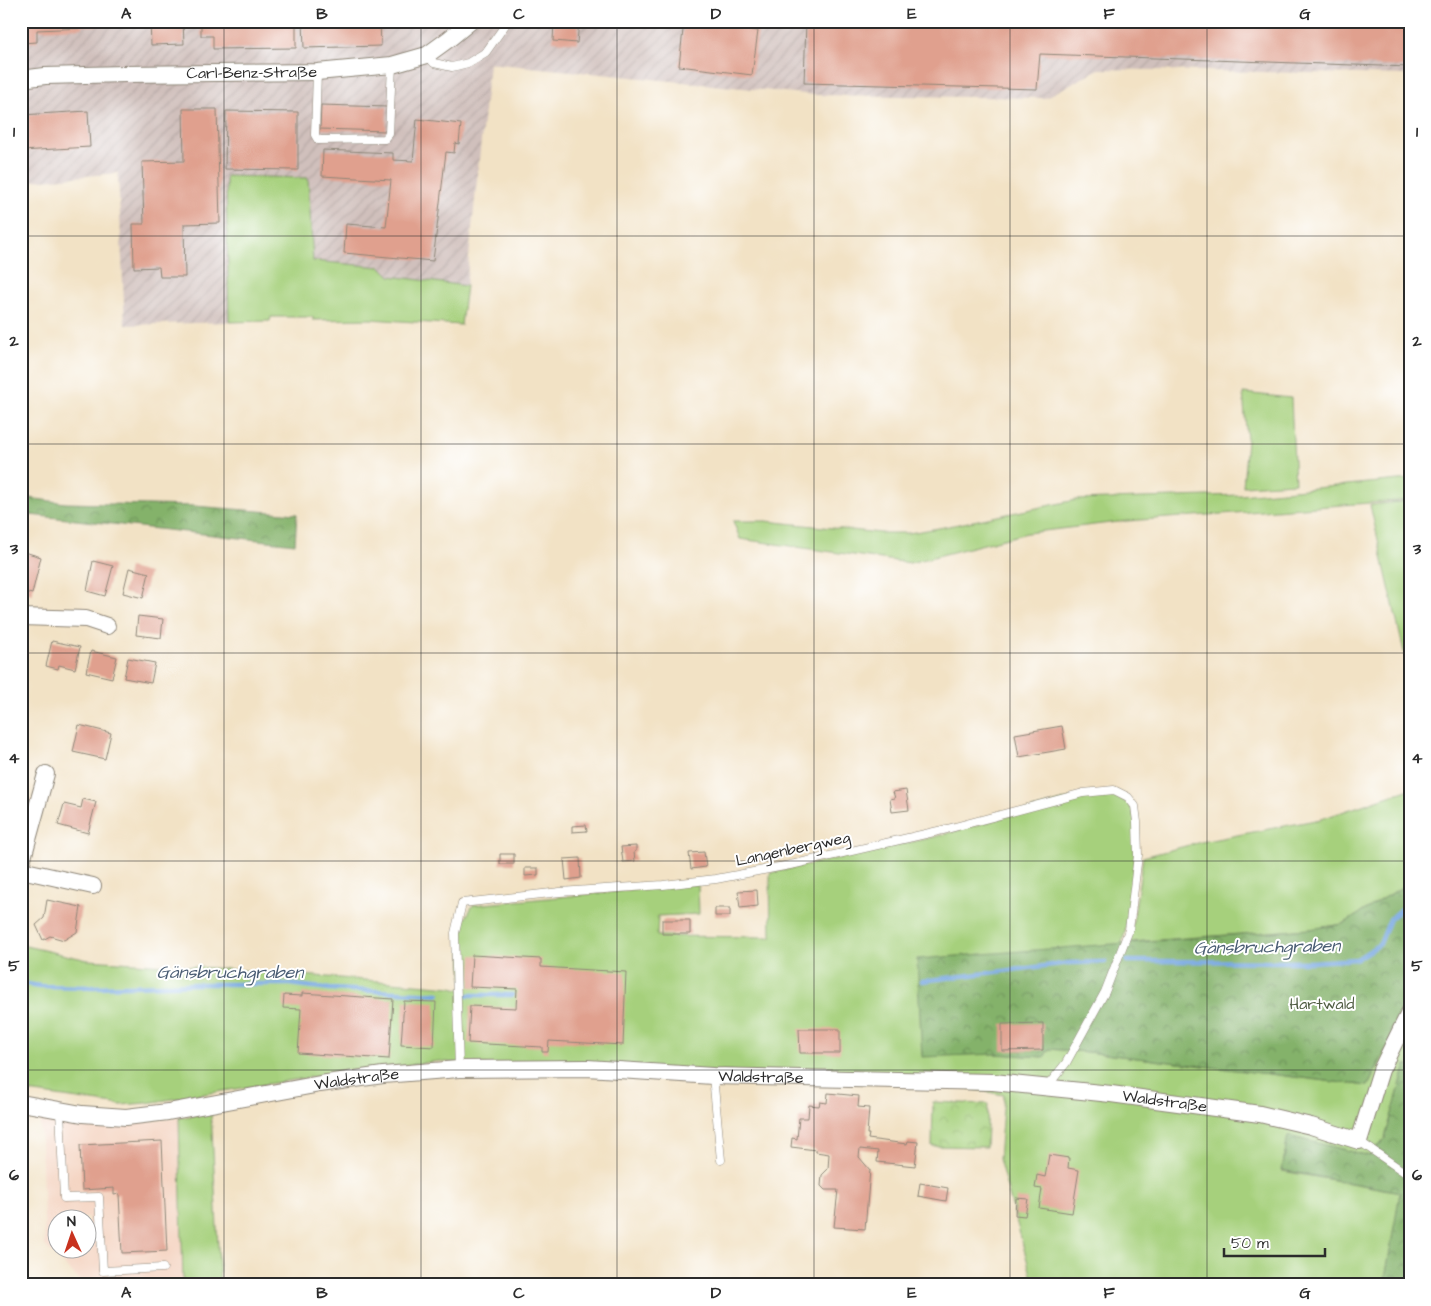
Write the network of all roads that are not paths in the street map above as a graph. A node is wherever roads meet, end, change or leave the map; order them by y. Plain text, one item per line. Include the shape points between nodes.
1 (471, 21) edge
2 (508, 21) edge
3 (427, 55) junction
4 (392, 65) junction
5 (317, 72) junction
6 (21, 79) edge
7 (21, 617) edge
8 (108, 626) dead end
9 (46, 774) dead end
10 (21, 864) edge
11 (21, 870) edge
12 (93, 886) dead end
13 (1410, 1011) edge
14 (458, 1069) junction
15 (713, 1076) junction
16 (1046, 1088) junction
17 (21, 1103) edge
18 (60, 1110) junction
19 (1359, 1141) junction
20 (721, 1160) dead end
21 (1410, 1176) edge
22 (163, 1268) dead end

1 - 3 street, Carl-Benz-Straße
2 - 3 lane via 486,52 468,63 452,67 434,63
3 - 4 street, Carl-Benz-Straße
4 - 5 street, Carl-Benz-Straße
4 - 5 lane via 390,134 385,139 318,140 315,135
5 - 6 street, Carl-Benz-Straße
7 - 8 street via 86,619
9 - 10 street
11 - 12 street
13 - 19 street via 1381,1070
14 - 15 street, Waldstraße via 584,1068
14 - 16 lane, Langenbergweg via 455,933 462,903 716,879 938,831 1083,793 1114,790 1128,797 1135,806 1138,855 1129,930 1106,992 1066,1062
14 - 18 street, Waldstraße via 320,1084 126,1117
15 - 16 street, Waldstraße via 993,1082
15 - 20 lane
16 - 19 street, Waldstraße via 1260,1114
17 - 18 street, Waldstraße
18 - 22 lane via 64,1198 99,1197 103,1271
19 - 21 lane

